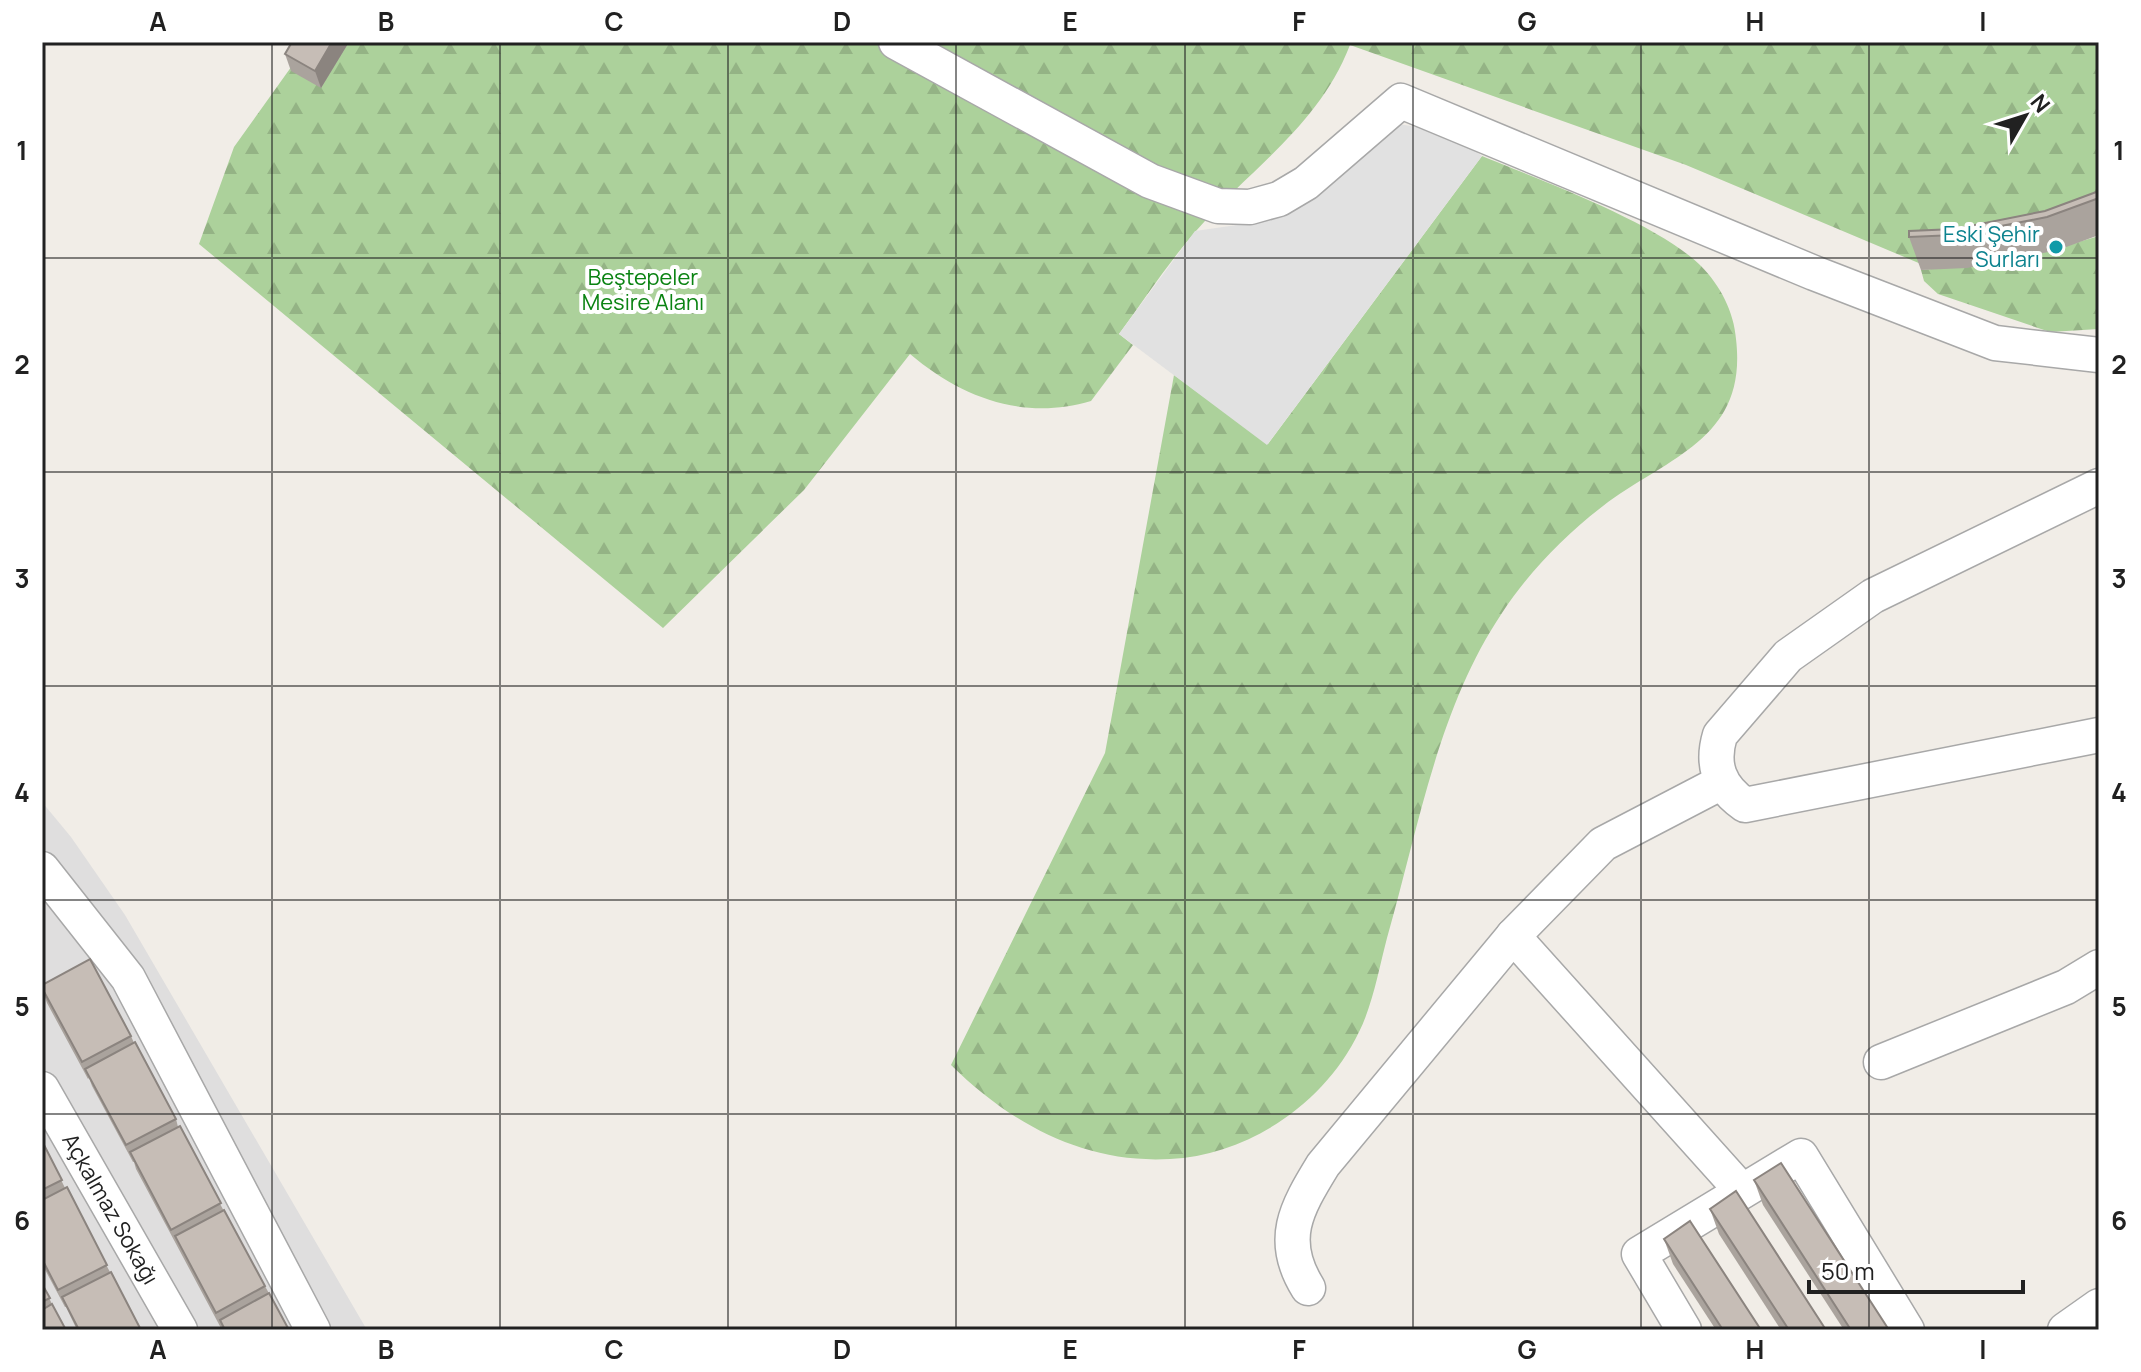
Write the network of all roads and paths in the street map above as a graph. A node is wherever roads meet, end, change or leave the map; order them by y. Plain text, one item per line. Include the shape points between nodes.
1 (896, 42) edge
2 (2099, 355) edge
3 (2099, 486) edge
4 (2099, 735) edge
5 (1722, 782) junction
6 (42, 869) edge
7 (1513, 936) junction
8 (2099, 967) edge
9 (1881, 1062) dead end
10 (42, 1089) edge
11 (1742, 1191) junction
12 (1308, 1288) dead end
13 (2099, 1306) edge
14 (180, 1330) edge
15 (313, 1330) edge
16 (1684, 1330) edge
17 (1907, 1330) edge
18 (2065, 1330) edge

1 - 2 street via 1150,181 1218,206 1250,207 1279,199 1306,183 1401,101 1995,343
3 - 5 street via 1873,596 1788,656 1720,735 1715,751
4 - 5 street via 1745,805
5 - 7 street via 1603,844
6 - 15 street via 128,978
7 - 11 street
7 - 12 street via 1323,1165 1304,1195 1291,1250
8 - 9 street via 2066,987
10 - 14 street, Açkalmaz Sokağı
11 - 16 street via 1639,1254
11 - 17 street via 1801,1156
13 - 18 street

